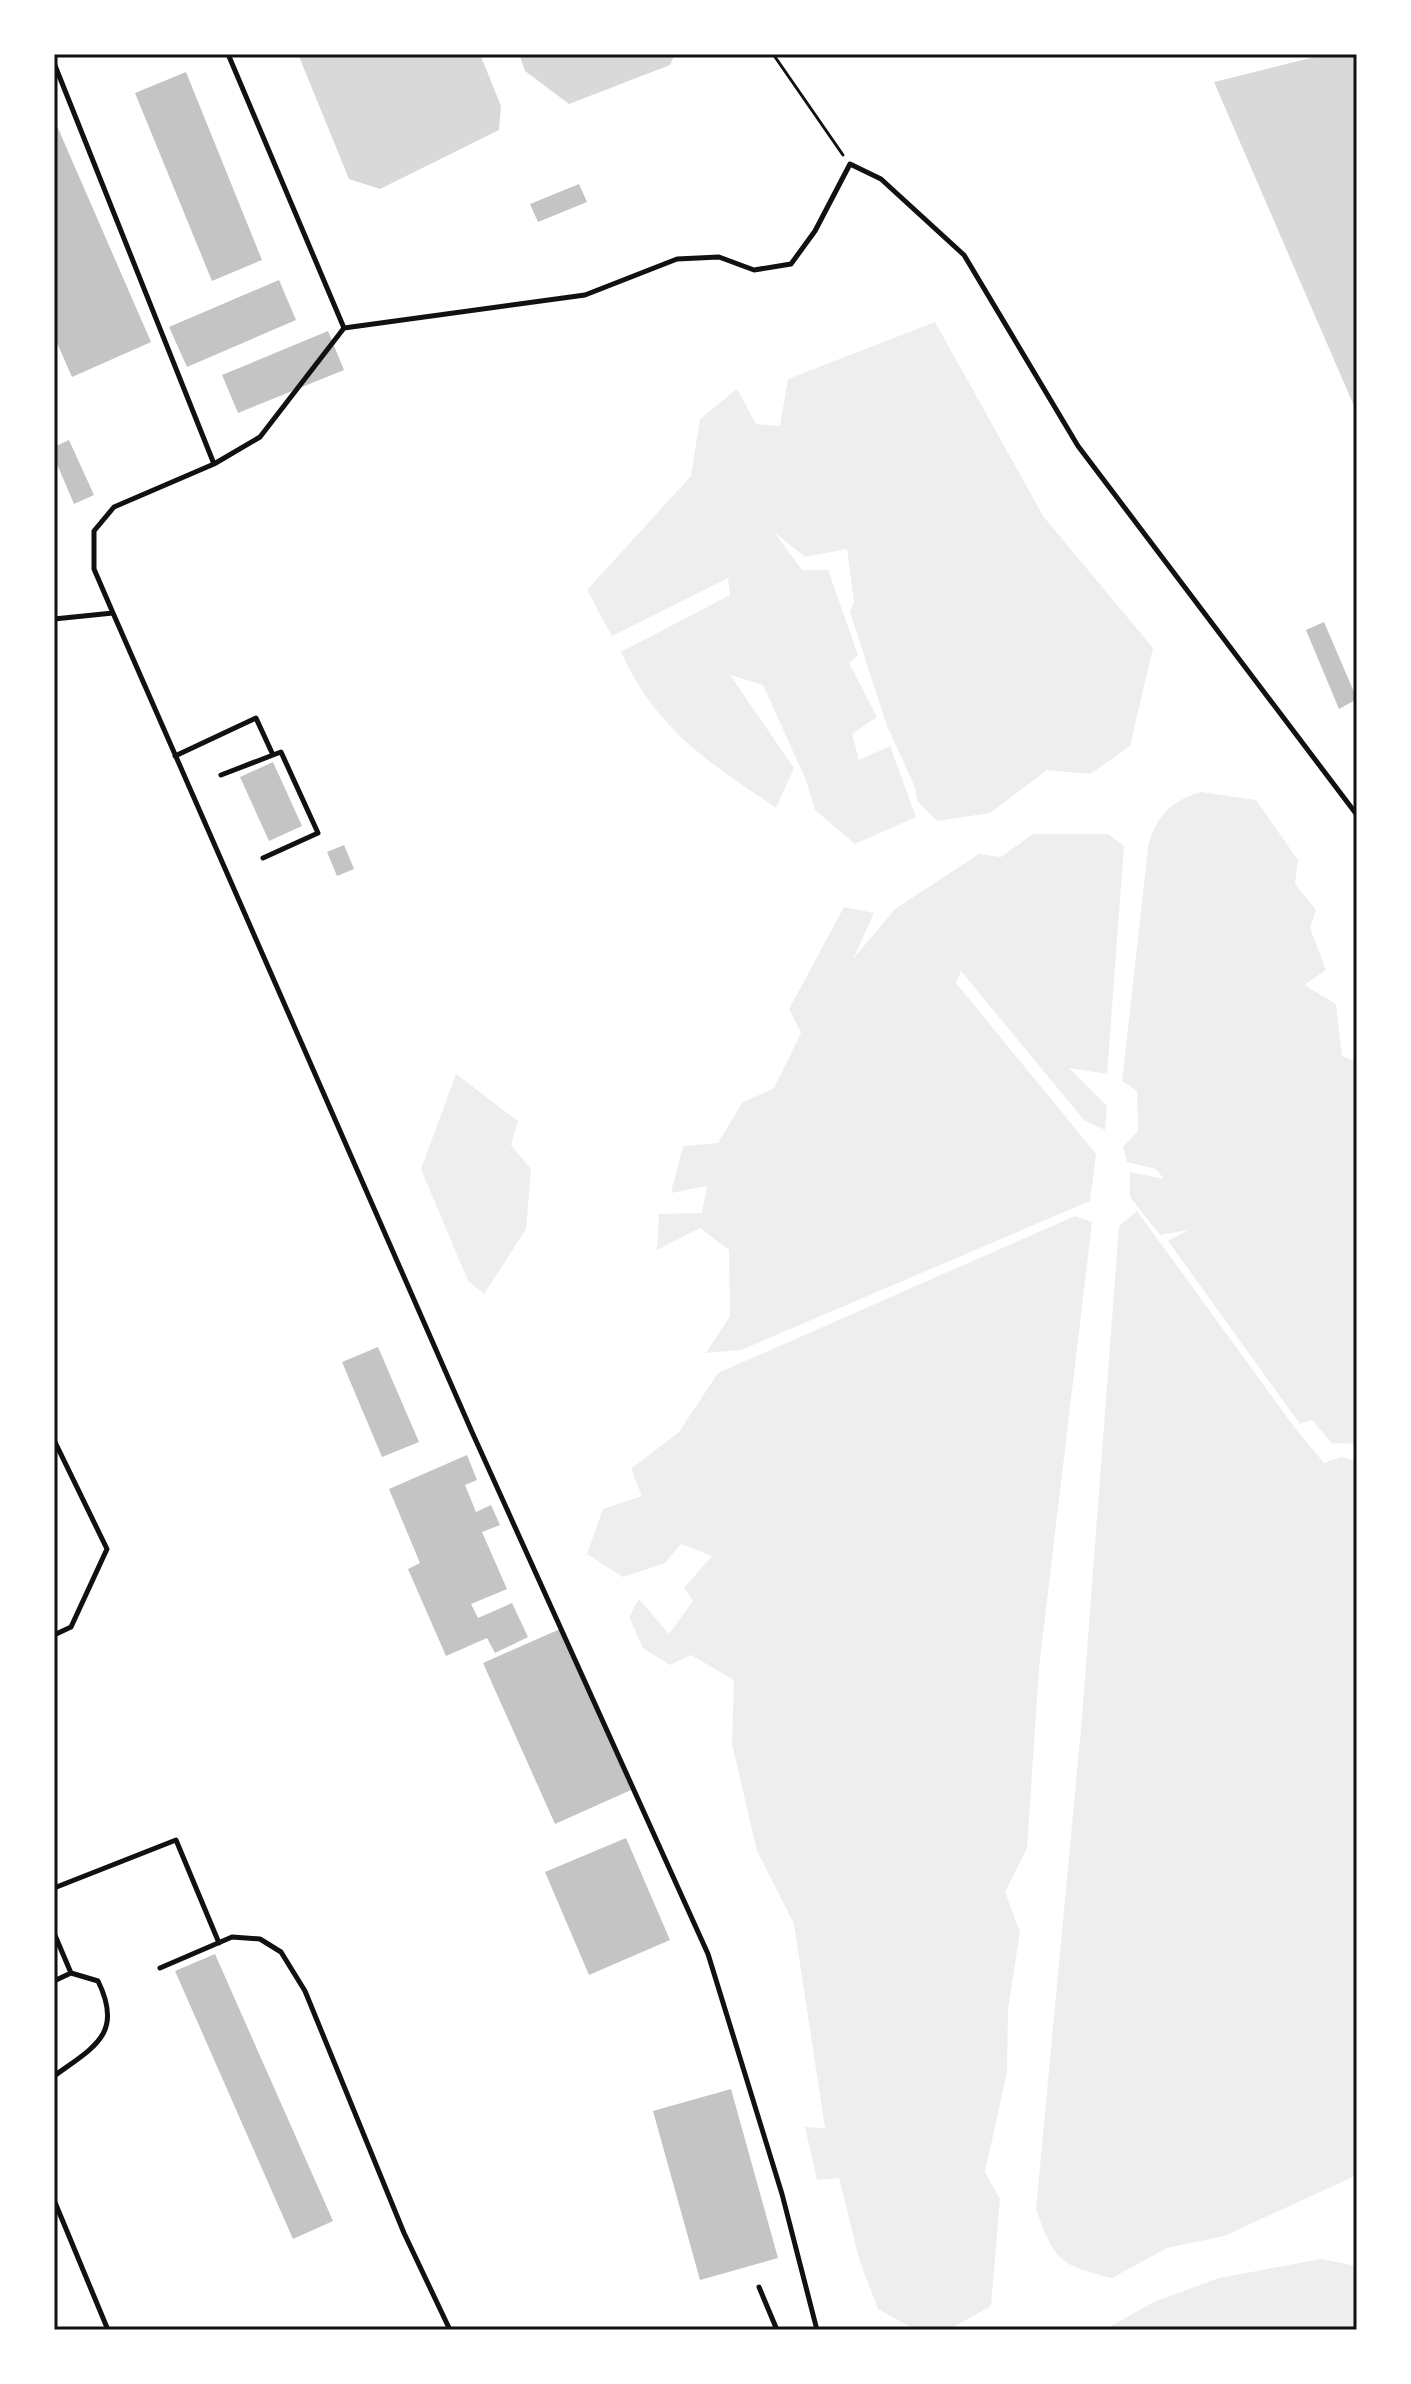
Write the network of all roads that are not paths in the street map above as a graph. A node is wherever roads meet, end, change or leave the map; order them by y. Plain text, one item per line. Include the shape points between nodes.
1 (228, 54) edge
2 (54, 63) edge
3 (344, 328) junction
4 (214, 464) junction
5 (113, 613) junction
6 (54, 619) edge
7 (273, 755) junction
8 (175, 756) junction
9 (221, 775) dead end
10 (1357, 815) edge
11 (263, 858) dead end
12 (54, 1440) edge
13 (54, 1635) edge
14 (54, 1888) edge
15 (54, 1933) edge
16 (219, 1943) junction
17 (160, 1968) dead end
18 (71, 1973) junction
19 (54, 1981) edge
20 (54, 2076) edge
21 (54, 2200) edge
22 (759, 2287) dead end
23 (108, 2330) edge
24 (450, 2330) edge
25 (777, 2330) edge
26 (817, 2330) edge

1 - 3 lane
2 - 4 lane
3 - 4 lane via 260,437
3 - 10 lane via 585,295 677,259 719,257 754,270 791,264 850,164 881,179 964,255 1078,446
4 - 5 lane via 114,507 94,531 94,569
5 - 6 lane
5 - 8 lane
7 - 8 lane via 256,718
7 - 9 lane
7 - 11 lane via 281,752 318,833
8 - 26 lane via 708,1954 782,2194
12 - 13 lane via 107,1549 71,1627
14 - 16 lane via 176,1840
15 - 18 lane
16 - 17 lane
16 - 24 lane via 232,1937 260,1939 281,1952 295,1970
18 - 19 lane
18 - 20 lane via 98,1981 108,2002 109,2026 94,2047
21 - 23 lane
22 - 25 lane

